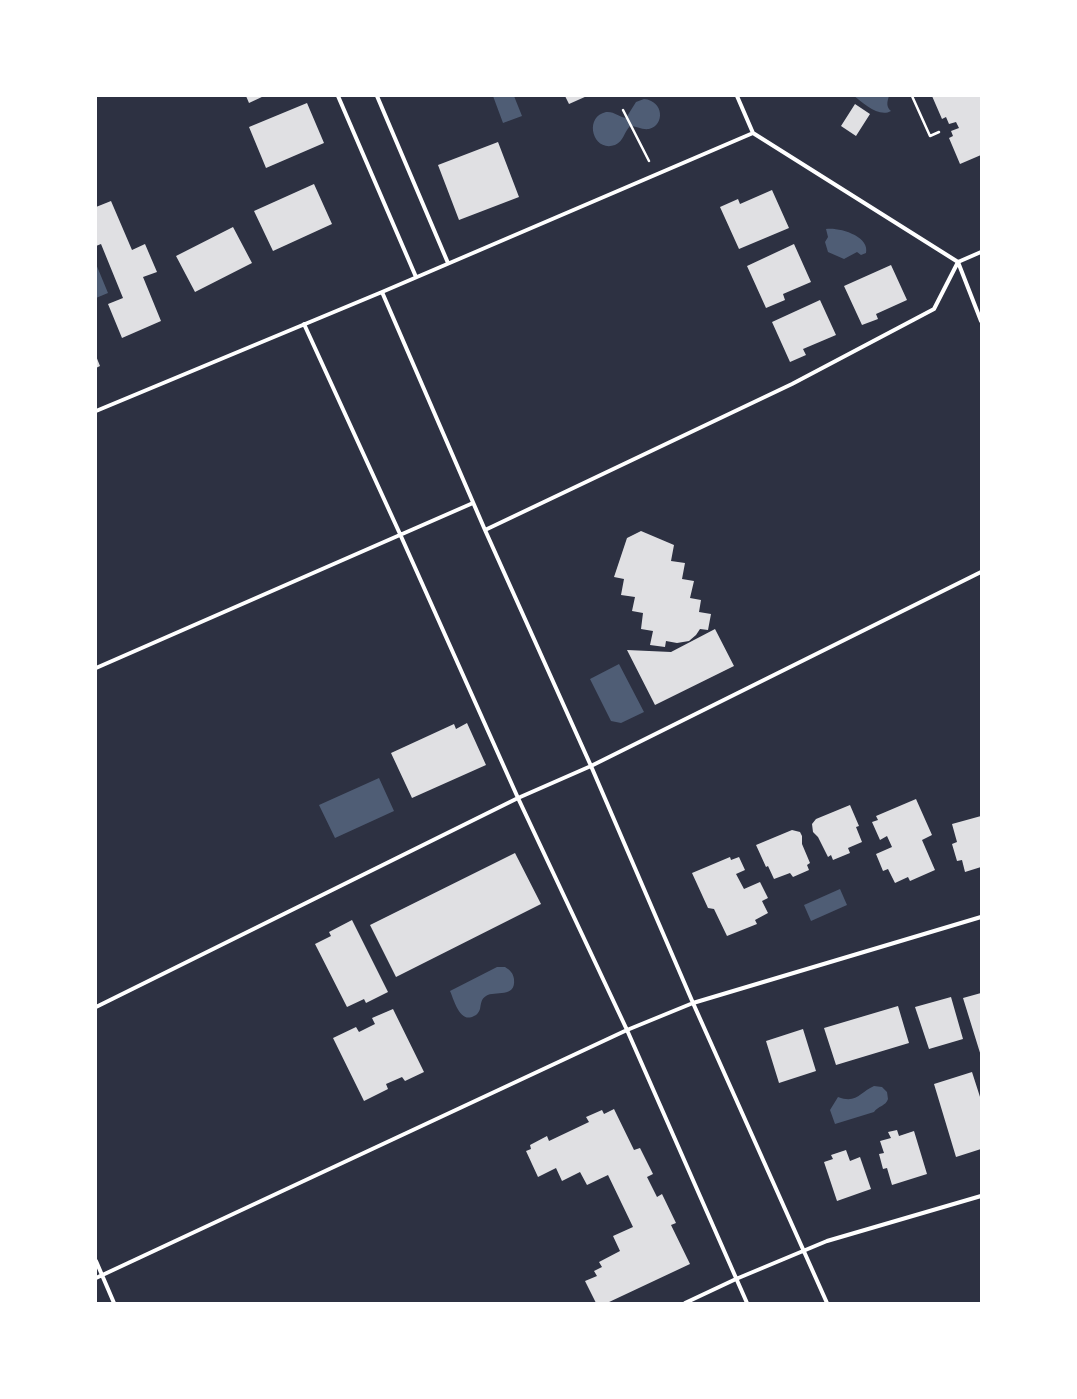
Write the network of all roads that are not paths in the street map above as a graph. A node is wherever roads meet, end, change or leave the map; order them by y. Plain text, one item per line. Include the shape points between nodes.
1 (338, 96) edge
2 (377, 96) edge
3 (737, 96) edge
4 (753, 133) junction
5 (981, 252) edge
6 (958, 262) junction
7 (448, 263) junction
8 (416, 277) junction
9 (382, 292) junction
10 (981, 321) edge
11 (304, 324) junction
12 (96, 411) edge
13 (473, 503) junction
14 (485, 530) junction
15 (400, 534) junction
16 (981, 572) edge
17 (96, 668) edge
18 (592, 766) junction
19 (518, 798) junction
20 (981, 917) edge
21 (692, 1003) junction
22 (96, 1007) edge
23 (627, 1030) junction
24 (981, 1196) edge
25 (803, 1250) junction
26 (96, 1261) edge
27 (102, 1276) junction
28 (96, 1278) edge
29 (736, 1279) junction
30 (114, 1303) edge
31 (685, 1303) edge
32 (747, 1303) edge
33 (827, 1303) edge

1 - 8 street
2 - 7 street
3 - 4 street
4 - 6 street
4 - 7 street
5 - 6 street
6 - 10 street
6 - 14 street via 934,309 792,384
7 - 8 street
8 - 9 street
9 - 11 street
9 - 13 street
11 - 12 street
11 - 15 street
13 - 14 street
13 - 15 street
14 - 18 street
15 - 17 street
15 - 19 street
16 - 18 street
18 - 19 street
18 - 21 street
19 - 22 street
19 - 23 street
20 - 21 street
21 - 23 street
21 - 25 street
23 - 27 street
23 - 29 street
24 - 25 street
25 - 29 street
25 - 33 street
26 - 27 street
27 - 28 street
27 - 30 street
29 - 31 street
29 - 32 street

